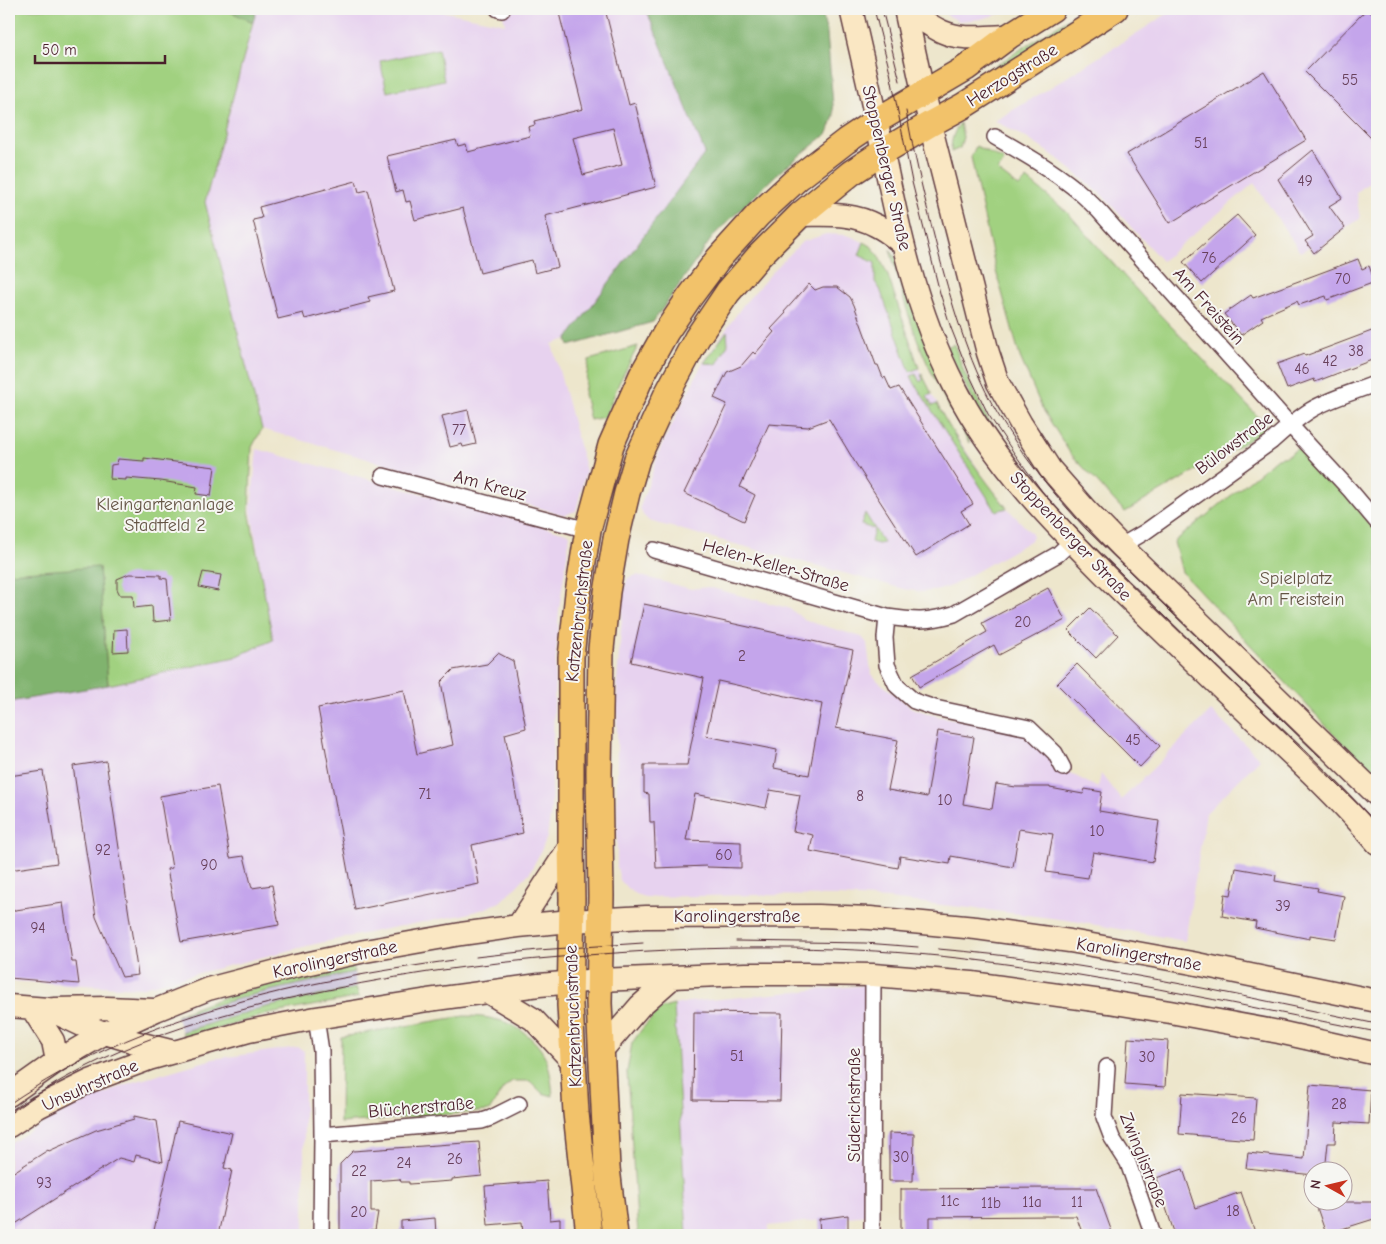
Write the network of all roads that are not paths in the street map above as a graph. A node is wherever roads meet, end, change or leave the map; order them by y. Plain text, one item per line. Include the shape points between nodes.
1 (851, 9) edge
2 (906, 9) edge
3 (1052, 9) edge
4 (1116, 9) edge
5 (1009, 36) junction
6 (924, 94) junction
7 (902, 106) joint
8 (876, 121) junction
9 (930, 124) junction
10 (995, 137) dead end
11 (907, 138) joint
12 (883, 152) junction
13 (800, 215) junction
14 (903, 244) junction
15 (1377, 383) edge
16 (1290, 425) junction
17 (383, 476) dead end
18 (1377, 522) edge
19 (588, 530) junction
20 (1071, 542) junction
21 (1121, 546) junction
22 (654, 550) dead end
23 (888, 616) junction
24 (1063, 768) dead end
25 (1377, 795) edge
26 (1377, 843) edge
27 (570, 845) junction
28 (600, 920) junction
29 (571, 921) junction
30 (518, 926) junction
31 (873, 975) junction
32 (673, 977) junction
33 (599, 980) junction
34 (569, 982) junction
35 (488, 992) junction
36 (1377, 1001) edge
37 (9, 1006) edge
38 (40, 1009) junction
39 (156, 1010) junction
40 (316, 1018) junction
41 (105, 1033) junction
42 (602, 1050) junction
43 (175, 1052) junction
44 (1377, 1054) edge
45 (57, 1061) junction
46 (573, 1062) junction
47 (1107, 1068) dead end
48 (9, 1095) edge
49 (519, 1104) dead end
50 (9, 1126) edge
51 (322, 1135) junction
52 (320, 1235) edge
53 (589, 1235) edge
54 (615, 1235) edge
55 (872, 1235) edge
56 (1153, 1235) edge

1 - 8 main road, Stoppenberger Straße
2 - 5 main road via 950,35
2 - 6 main road, Stoppenberger Straße
3 - 5 main road, Herzogstraße
4 - 9 main road, Herzogstraße
5 - 6 main road, Herzogstraße
6 - 7 main road, Herzogstraße
6 - 9 main road, Stoppenberger Straße
7 - 8 main road, Katzenbruchstraße
8 - 12 main road, Stoppenberger Straße
8 - 19 main road, Katzenbruchstraße via 798,178 758,215 718,259 689,298 642,375 611,445
9 - 11 main road, Herzogstraße
9 - 21 main road, Stoppenberger Straße via 998,383 1050,469
10 - 16 street, Am Freistein via 1078,190
11 - 12 main road, Katzenbruchstraße
12 - 13 main road, Katzenbruchstraße
12 - 14 main road, Stoppenberger Straße
13 - 14 main road via 840,214 861,219
13 - 28 main road, Katzenbruchstraße via 758,256 728,292 697,338 637,459 627,493 611,564 601,649 598,773
14 - 20 main road, Stoppenberger Straße via 933,339 978,430 1033,501
15 - 16 street, Bülowstraße via 1322,404
16 - 18 street, Am Freistein
16 - 21 street, Bülowstraße via 1271,442
17 - 19 street, Am Kreuz
19 - 27 main road, Katzenbruchstraße via 572,657
20 - 23 street, Helen-Keller-Straße via 1058,554 954,614 936,620 913,621
20 - 26 main road, Stoppenberger Straße via 1286,749
21 - 25 main road, Stoppenberger Straße
22 - 23 street, Helen-Keller-Straße
23 - 24 street via 885,638 887,665 897,686 914,701 1029,728 1055,753
27 - 29 main road, Katzenbruchstraße
27 - 30 main road
28 - 29 main road, Karolingerstraße
28 - 33 main road, Katzenbruchstraße
28 - 36 main road, Karolingerstraße via 818,916 976,928 1192,963
29 - 30 main road, Karolingerstraße
29 - 34 main road, Katzenbruchstraße
30 - 39 main road, Karolingerstraße via 365,951 296,966 208,989
31 - 32 main road
31 - 44 main road via 972,983 1109,1002 1279,1032
31 - 55 street, Süderichstraße
32 - 33 main road
32 - 42 main road via 640,1006
33 - 34 main road
33 - 42 main road, Katzenbruchstraße
34 - 35 main road
34 - 46 main road, Katzenbruchstraße
35 - 40 main road
35 - 46 main road via 533,1019
37 - 38 main road
38 - 39 main road
38 - 41 main road
38 - 45 main road
39 - 41 main road, Karolingerstraße
40 - 43 main road via 249,1031
40 - 51 street via 321,1051
41 - 43 main road
41 - 45 main road, Unsuhrstraße
42 - 54 main road, Katzenbruchstraße via 606,1168
43 - 50 main road, Unsuhrstraße via 82,1084
45 - 48 main road, Unsuhrstraße
46 - 53 main road, Katzenbruchstraße
47 - 56 street, Zwinglistraße via 1104,1117 1112,1138 1128,1163
49 - 51 street, Blücherstraße via 482,1120
51 - 52 street

